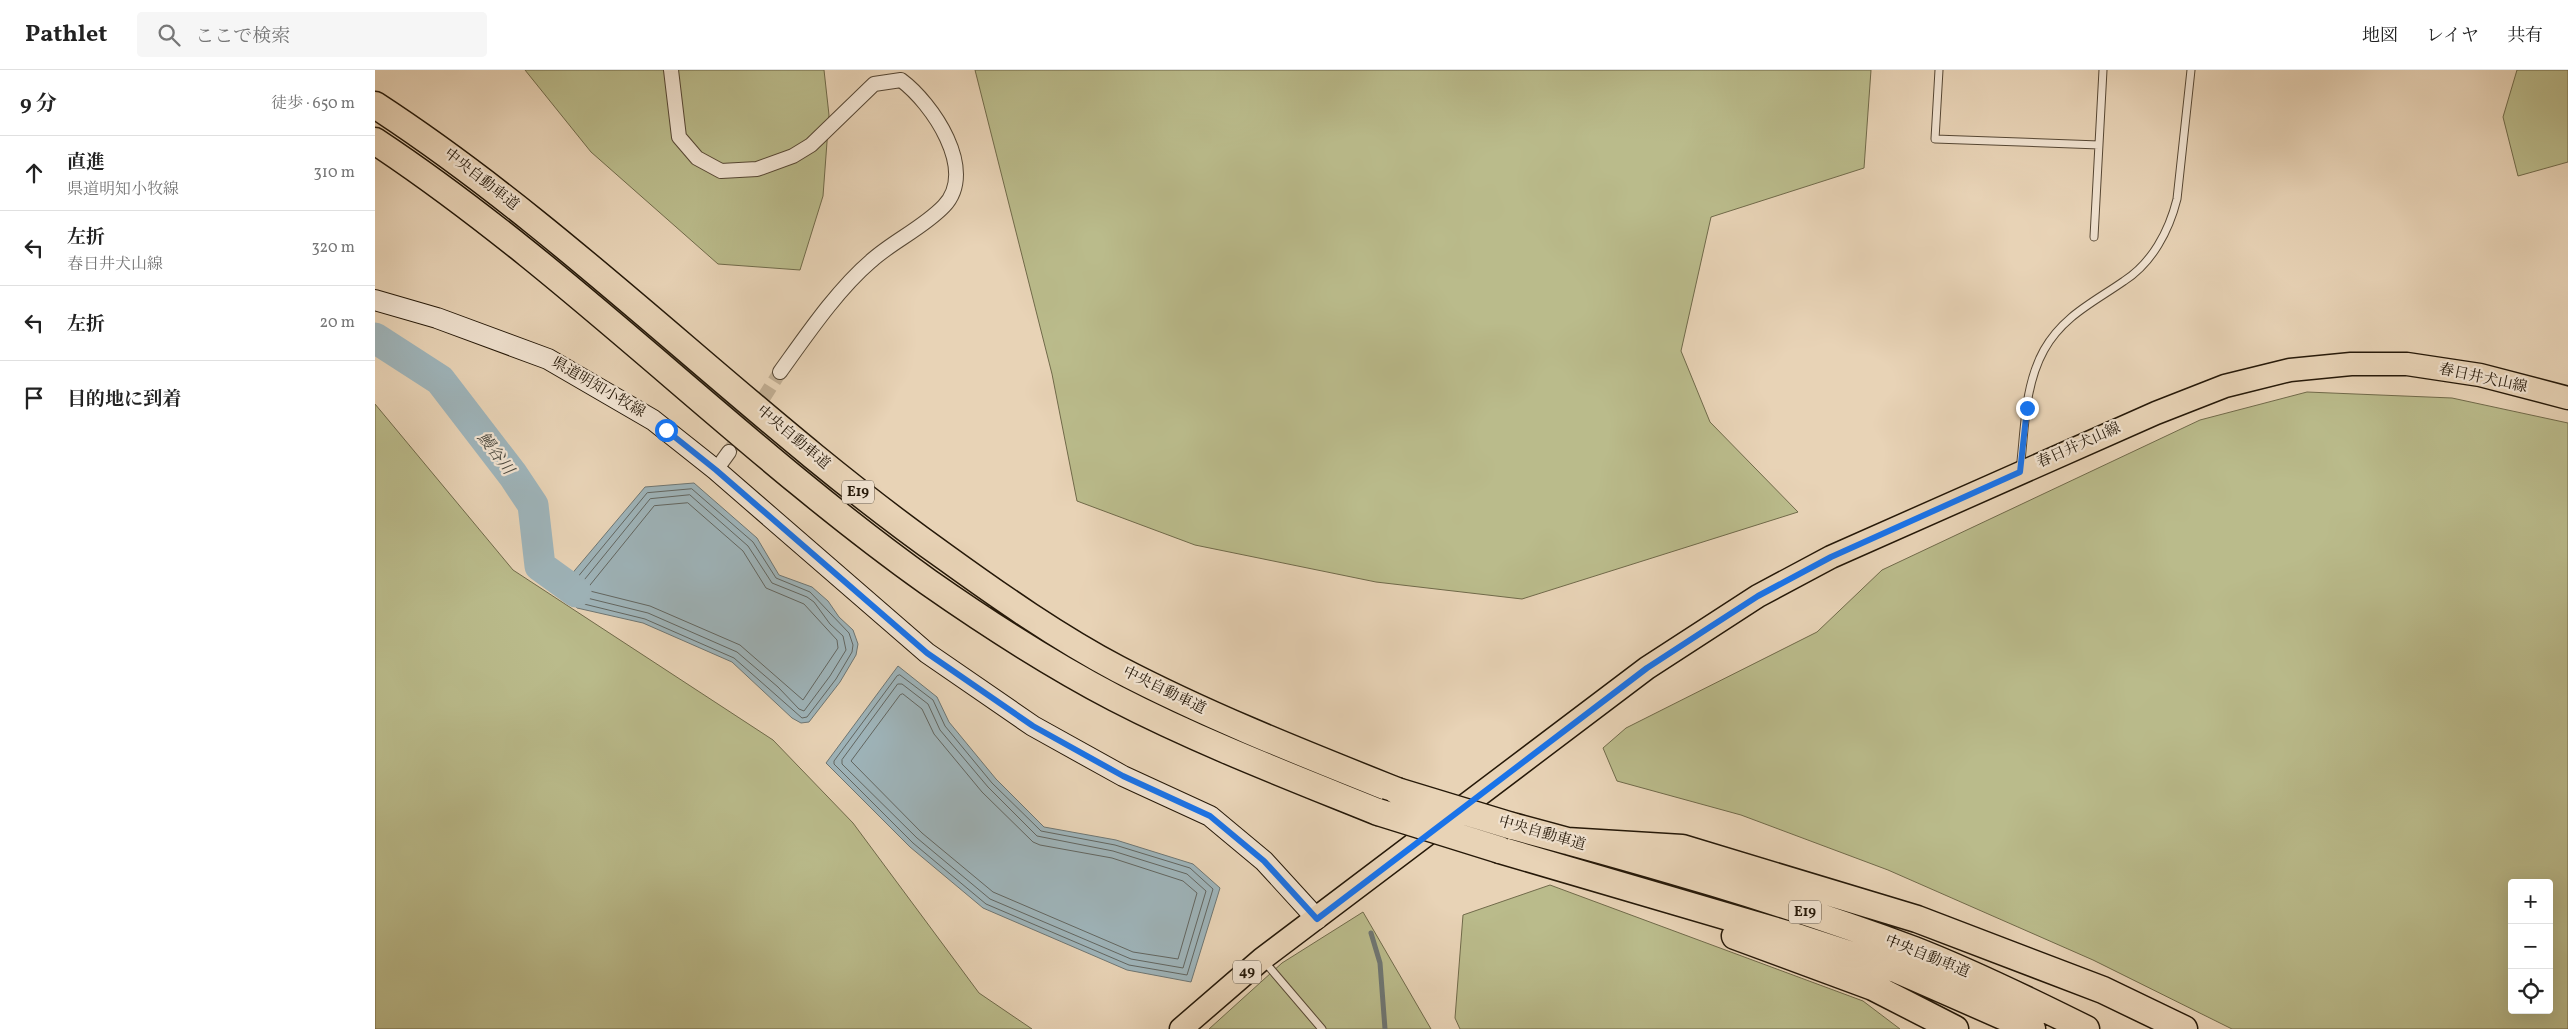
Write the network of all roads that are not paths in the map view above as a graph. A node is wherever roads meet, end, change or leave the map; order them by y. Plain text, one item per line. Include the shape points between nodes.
1 (671, 70) edge
2 (1939, 70) edge
3 (2103, 70) edge
4 (2191, 70) edge
5 (375, 105) edge
6 (375, 141) edge
7 (2099, 145) junction
8 (2094, 237) dead end
9 (375, 300) edge
10 (780, 372) tunnel mouth
11 (2568, 398) edge
12 (729, 452) tunnel mouth
13 (716, 470) junction
14 (2020, 472) junction
15 (1567, 841) junction
16 (1506, 852) junction
17 (1317, 919) junction
18 (1262, 959) junction
19 (1181, 1029) edge
20 (1323, 1029) edge
21 (1955, 1029) edge
22 (2032, 1029) edge
23 (2087, 1029) edge
24 (2184, 1029) edge

1 - 10 street via 679,137 697,158 721,171 757,169 793,156 811,145 874,84 901,80 918,93 938,120 955,157 955,189 944,206 870,261 814,324
2 - 7 lane via 1935,139
3 - 7 lane
4 - 14 lane via 2186,132 2172,220 2154,252 2126,280 2083,306 2065,322 2044,350 2029,390
5 - 15 highway, 中央自動車道 / E19, bridge via 426,138 501,195 861,495 945,558 1115,667 1233,726 1397,791
6 - 16 highway, 中央自動車道 / E19, bridge via 491,226 845,520 1024,646 1115,698 1233,754 1378,812
7 - 8 lane
9 - 13 main road, 県道明知小牧線 via 437,318 549,358 653,420
11 - 14 main road, 春日井犬山線 / 49 via 2480,375 2407,364 2351,364 2289,370 2225,386
12 - 13 street
13 - 17 main road, 県道明知小牧線 via 927,653 1033,726 1123,776 1210,816 1264,861
14 - 17 main road, 春日井犬山線 / 49 via 1831,557 1758,596 1647,668
15 - 23 highway, 中央自動車道 / E19 via 1772,902 1915,951
15 - 24 highway via 1682,848 1917,919 2103,990
16 - 21 highway via 1520,872 1727,933 1873,987
16 - 22 highway, 中央自動車道 / E19 via 1898,970
17 - 18 main road, 春日井犬山線 / 49
18 - 19 main road, 春日井犬山線 / 49
18 - 20 lane

